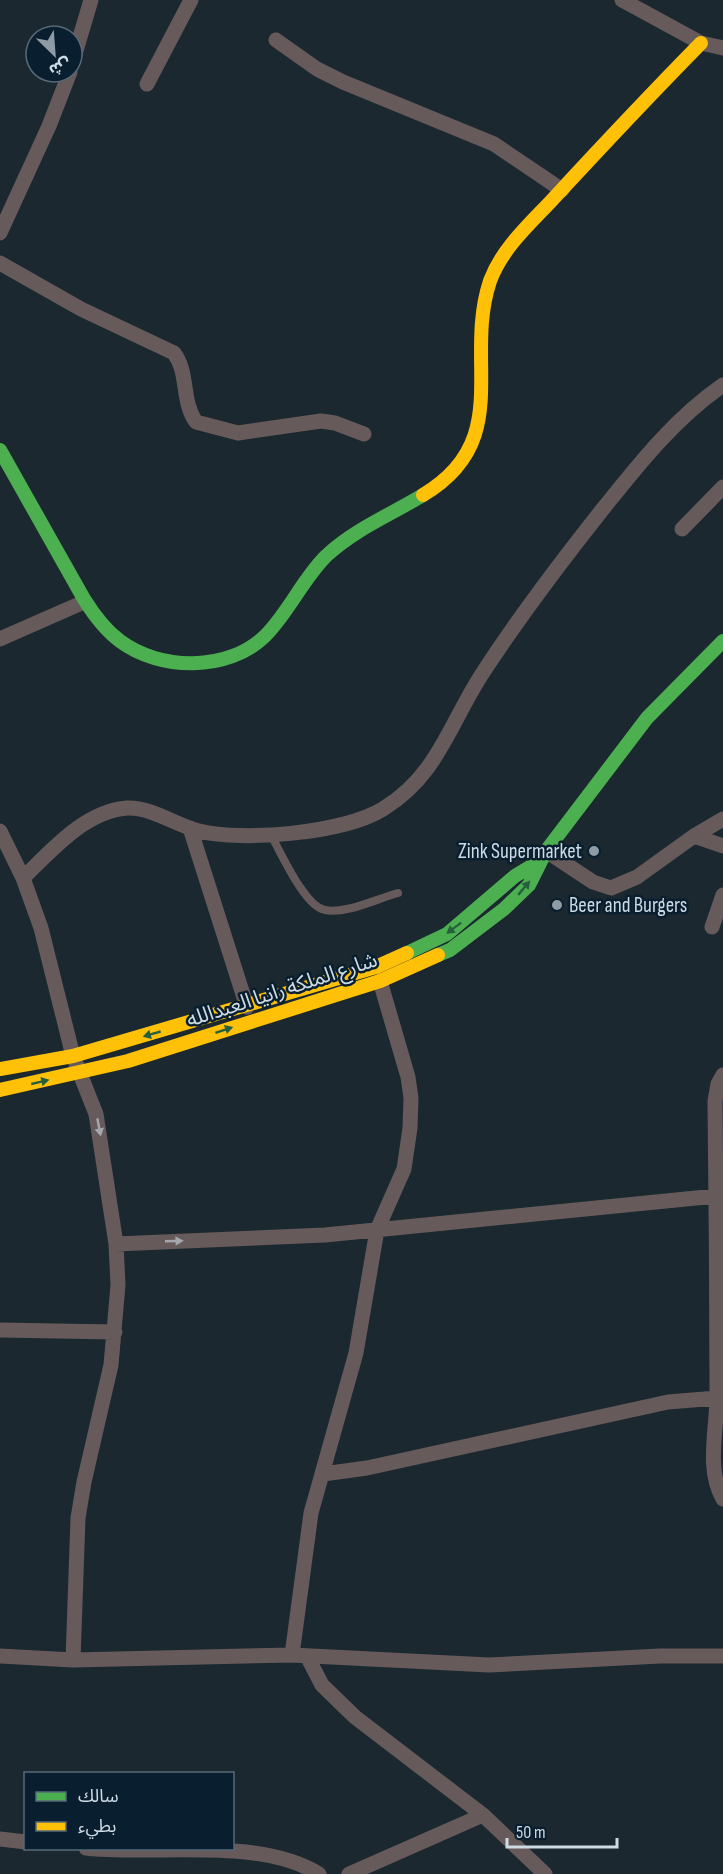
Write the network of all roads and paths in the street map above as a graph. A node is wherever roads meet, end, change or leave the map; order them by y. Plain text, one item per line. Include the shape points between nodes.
1 (92, 0) edge
2 (191, 0) edge
3 (621, 0) edge
4 (84, 26) edge
5 (276, 40) dead end
6 (701, 43) junction
7 (723, 48) edge
8 (65, 84) edge
9 (147, 84) dead end
10 (562, 190) junction
11 (0, 232) edge
12 (0, 263) edge
13 (723, 385) edge
14 (364, 434) dead end
15 (0, 450) edge
16 (723, 487) edge
17 (682, 529) dead end
18 (84, 602) junction
19 (0, 639) edge
20 (723, 641) edge
21 (723, 819) edge
22 (190, 828) junction
23 (0, 831) edge
24 (271, 835) junction
25 (694, 836) junction
26 (723, 846) edge
27 (542, 856) junction
28 (23, 878) junction
29 (398, 893) dead end
30 (723, 896) edge
31 (712, 927) dead end
32 (380, 981) junction
33 (247, 1007) junction
34 (73, 1056) junction
35 (0, 1069) edge
36 (79, 1072) junction
37 (723, 1075) edge
38 (0, 1090) edge
39 (716, 1196) junction
40 (377, 1230) junction
41 (116, 1244) junction
42 (0, 1330) edge
43 (115, 1332) junction
44 (717, 1398) junction
45 (323, 1474) junction
46 (723, 1499) edge
47 (300, 1655) junction
48 (0, 1656) edge
49 (723, 1656) edge
50 (73, 1660) junction
51 (483, 1815) junction
52 (0, 1839) edge
53 (24, 1842) edge
54 (182, 1850) edge
55 (318, 1874) edge
56 (349, 1874) edge
57 (545, 1874) edge

1 - 4 street
2 - 9 street
3 - 6 street
5 - 10 street via 343,82 494,144
6 - 7 street
6 - 10 main road
8 - 11 street
10 - 18 main road via 505,252 493,275 484,321 480,410 473,444 461,464 426,493 351,535 321,562 257,643 240,654 202,664 157,658 117,640
12 - 14 street via 81,309 174,353 182,368 187,406 196,422 238,433 321,421
13 - 24 street via 692,408 643,459 522,612 467,697 437,758 403,795 365,818
15 - 18 main road
16 - 17 street
18 - 19 street
20 - 27 main road, شارع الملكة رانيا العبدالله via 647,718
21 - 25 street
22 - 24 street via 216,835
22 - 28 street via 144,810 109,812 71,833
22 - 33 street
23 - 28 street
24 - 29 lane via 306,897 319,909 334,910
25 - 26 street
25 - 27 street via 637,877 611,888
32 -> 27 main road, شارع الملكة رانيا العبدالله via 443,954 474,933 529,885
27 -> 33 main road, شارع الملكة رانيا العبدالله via 447,934 420,948 376,967
28 - 34 street via 41,928
30 - 31 street
36 -> 32 main road, شارع الملكة رانيا العبدالله via 128,1061
32 - 40 street via 411,1098 404,1169
33 -> 34 main road, شارع الملكة رانيا العبدالله
34 - 35 main road, شارع الملكة رانيا العبدالله
34 - 36 street
38 -> 36 main road, شارع الملكة رانيا العبدالله
36 -> 41 street via 96,1114
37 - 39 street via 715,1101
39 - 40 street
39 - 44 street
41 -> 40 street
40 - 45 street via 356,1353
41 - 43 street
42 - 43 street
43 - 50 street via 78,1518
44 - 45 street via 668,1402 367,1468
44 - 46 street via 714,1468
45 - 47 street via 311,1512
47 - 49 street via 489,1665
47 - 50 street
47 - 51 street via 355,1717
48 - 50 street
51 - 56 street
51 - 57 street
52 - 53 street
54 - 55 street via 230,1851 277,1858

